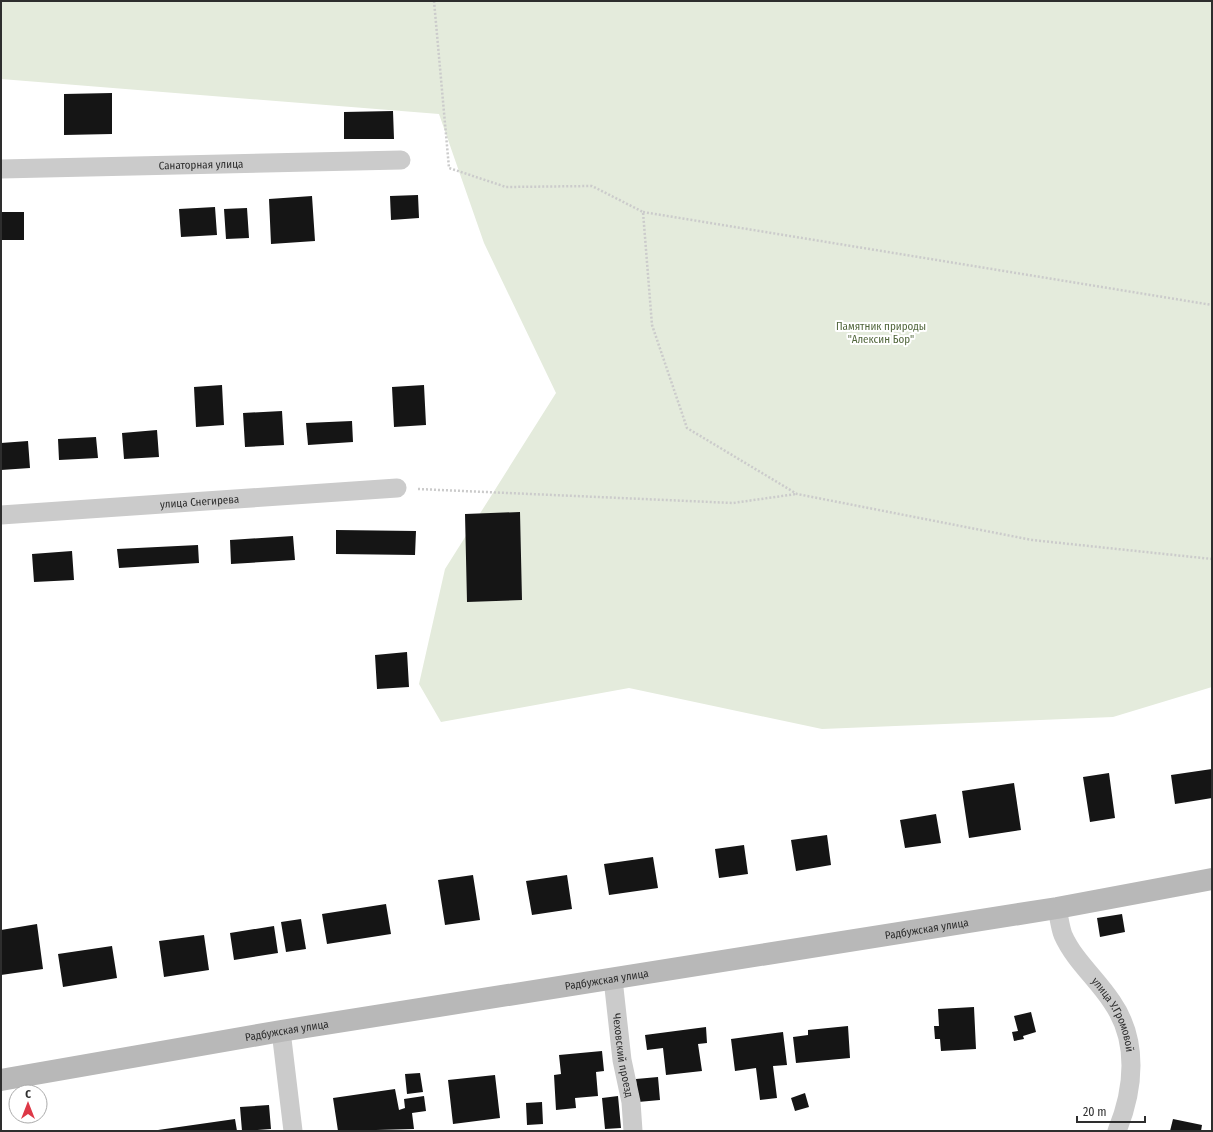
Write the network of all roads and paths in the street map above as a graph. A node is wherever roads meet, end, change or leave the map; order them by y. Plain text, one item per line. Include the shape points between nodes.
1 (434, 1) edge
2 (400, 160) dead end
3 (1, 168) edge
4 (644, 212) junction
5 (1212, 305) edge
6 (397, 488) joint
7 (797, 494) junction
8 (1, 515) edge
9 (1212, 559) edge
10 (1212, 879) edge
11 (1057, 908) junction
12 (613, 979) junction
13 (281, 1032) junction
14 (1, 1080) edge
15 (293, 1131) edge
16 (633, 1131) edge
17 (1117, 1131) edge

1 - 4 path via 449,168 506,187 592,186
2 - 3 street, Санаторная улица
4 - 5 path
4 - 7 path via 652,325 687,428
6 - 7 path via 733,503
6 - 8 street, улица Снегирева
7 - 9 path via 1032,540
10 - 11 main road, Радбужская улица
11 - 12 main road, Радбужская улица
11 - 17 street, улица У.Громовой via 1063,934 1072,952 1113,1003 1125,1029 1131,1052 1132,1079 1126,1111
12 - 13 main road, Радбужская улица
12 - 16 street, Чеховский проезд
13 - 14 main road, Радбужская улица
13 - 15 street

